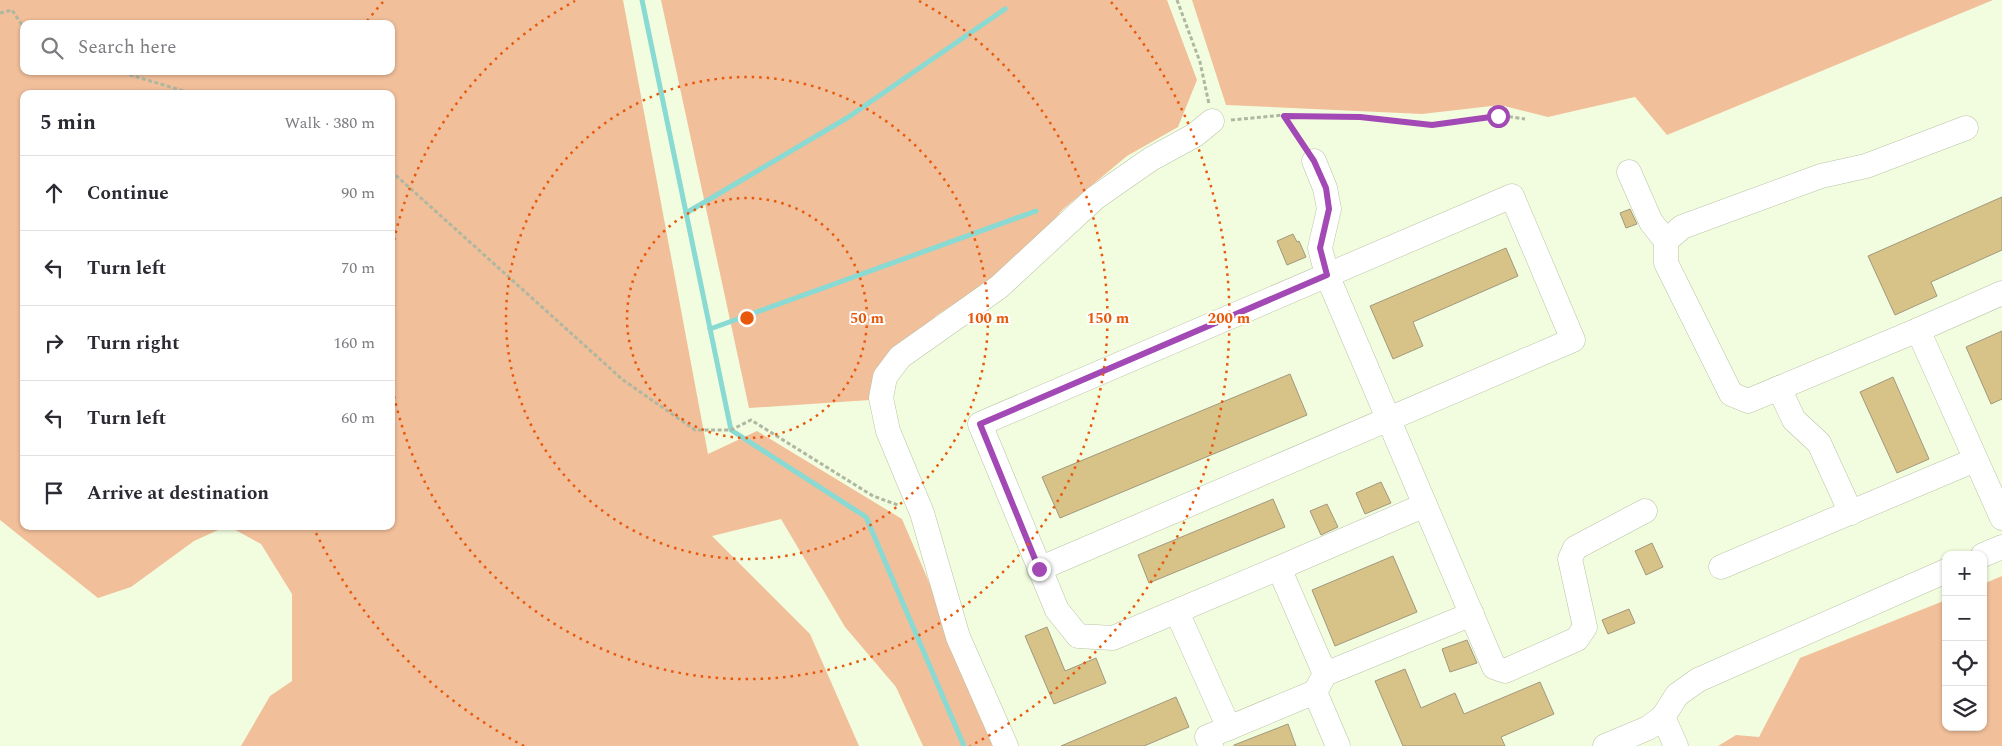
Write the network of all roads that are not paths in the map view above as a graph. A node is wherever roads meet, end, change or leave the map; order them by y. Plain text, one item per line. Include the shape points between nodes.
1 (1212, 121) road end
2 (1966, 128) dead end
3 (1314, 161) road end
4 (1629, 172) dead end
5 (1666, 240) junction
6 (1327, 275) junction
7 (2002, 293) edge
8 (1918, 330) junction
9 (1779, 388) junction
10 (1388, 419) junction
11 (1975, 460) junction
12 (1425, 505) junction
13 (1645, 511) dead end
14 (1851, 513) junction
15 (2002, 518) edge
16 (2002, 547) edge
17 (1987, 553) edge
18 (1279, 568) junction
19 (1721, 568) dead end
20 (1039, 569) junction
21 (1942, 573) edge
22 (1177, 612) junction
23 (1472, 614) junction
24 (1320, 682) junction
25 (1663, 717) junction
26 (1229, 728) junction
27 (1006, 746) edge
28 (1211, 746) edge
29 (1338, 746) edge
30 (1605, 746) edge
31 (1676, 746) edge

1 - 27 lane via 1095,198 999,287 900,357 885,377 881,398 888,431 922,513 958,637
2 - 5 lane via 1866,166 1821,176 1682,227
3 - 6 lane via 1326,188 1329,209 1320,248
4 - 5 lane via 1651,222
5 - 9 lane via 1666,263 1731,394 1748,401
6 - 10 lane
6 - 10 lane via 1512,196 1516,205 1573,340
6 - 20 lane via 980,424
7 - 8 lane
8 - 9 lane
8 - 11 lane
9 - 14 lane via 1794,420 1819,443
10 - 12 lane
10 - 20 lane
11 - 14 lane
11 - 15 lane
12 - 18 lane
12 - 23 lane
13 - 23 lane via 1575,548 1570,559 1585,627 1577,639 1505,671 1494,667
14 - 19 lane
16 - 17 lane
18 - 22 lane
18 - 24 lane
20 - 22 lane via 1057,610 1078,636 1113,638
21 - 25 lane via 1698,680 1677,695
22 - 26 lane
23 - 24 lane
24 - 26 lane
24 - 29 lane
25 - 30 lane via 1648,728
25 - 31 lane
26 - 28 lane via 1207,737

